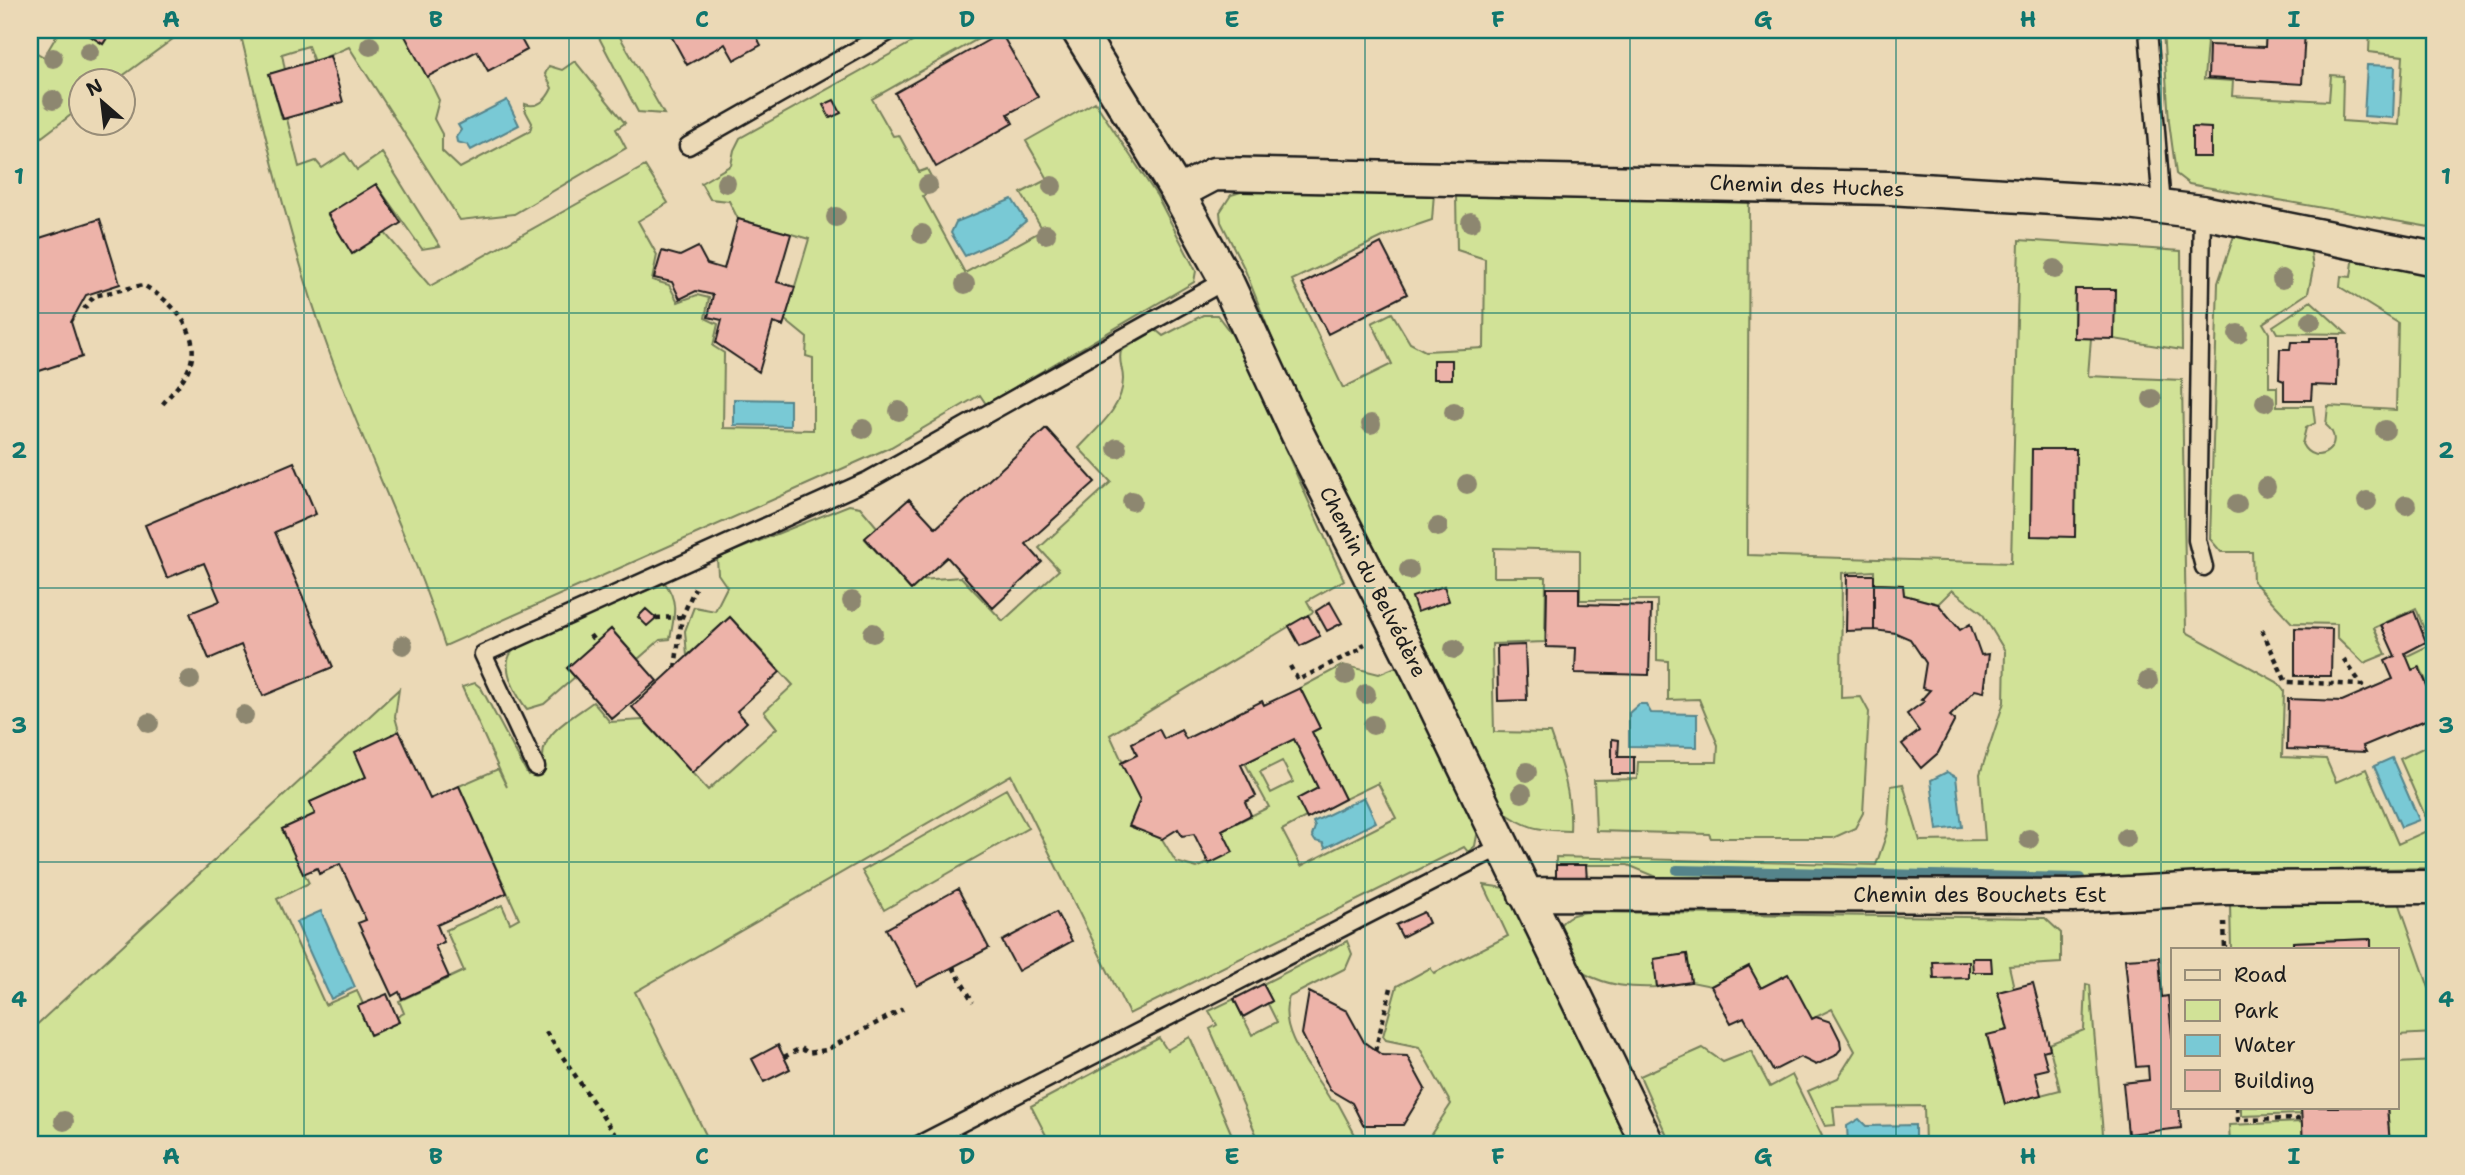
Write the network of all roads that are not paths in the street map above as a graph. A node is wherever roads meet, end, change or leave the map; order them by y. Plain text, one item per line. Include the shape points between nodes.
1 (892, 30) edge
2 (1078, 30) edge
3 (2148, 30) edge
4 (688, 146) dead end
5 (1178, 193) junction
6 (2162, 207) junction
7 (2202, 212) junction
8 (2435, 259) edge
9 (1226, 280) junction
10 (2204, 567) dead end
11 (536, 767) dead end
12 (1502, 846) junction
13 (2435, 887) edge
14 (1525, 894) junction
15 (918, 1145) edge
16 (1648, 1145) edge

1 - 4 lane
2 - 5 street, Chemin du Belvédère
3 - 6 lane
5 - 6 street, Chemin des Huches via 1214,173 1889,188
5 - 9 street, Chemin du Belvédère
6 - 7 street, Chemin des Huches
7 - 8 street, Chemin des Huches
7 - 10 lane via 2197,540
9 - 11 lane via 869,480 483,654
9 - 12 street, Chemin du Belvédère
12 - 14 street, Chemin du Belvédère
12 - 15 lane
13 - 14 street, Chemin des Bouchets Est via 2223,888 2073,896
14 - 16 street, Chemin du Belvédère

